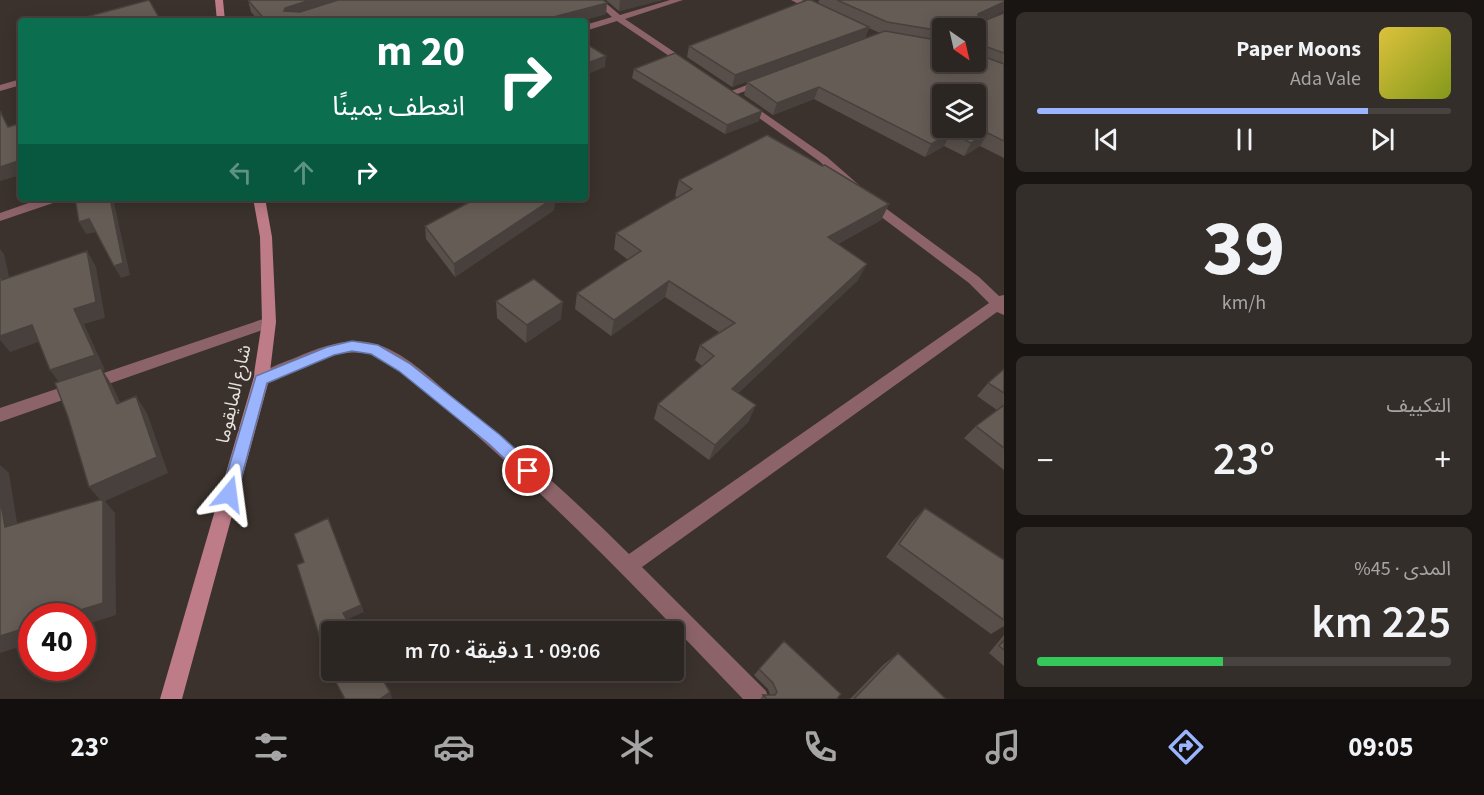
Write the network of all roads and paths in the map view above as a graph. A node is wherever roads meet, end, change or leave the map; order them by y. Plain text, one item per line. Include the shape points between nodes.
1 (219, 0) edge
2 (597, 0) edge
3 (679, 0) edge
4 (795, 0) edge
5 (827, 14) edge
6 (221, 18) edge
7 (618, 18) junction
8 (588, 27) edge
9 (693, 68) edge
10 (774, 77) edge
11 (18, 83) edge
12 (0, 88) edge
13 (45, 201) edge
14 (260, 201) edge
15 (0, 217) edge
16 (1001, 305) edge
17 (269, 322) junction
18 (261, 380) junction
19 (0, 415) edge
20 (628, 566) junction
21 (171, 699) edge
22 (758, 699) edge

1 - 6 street
2 - 7 street
3 - 7 street
4 - 5 street
7 - 8 street
7 - 9 street
10 - 16 street via 727,90 823,159 880,210
11 - 12 street
13 - 15 street
14 - 17 street, شارع المايقوما via 266,237
16 - 20 street
17 - 18 street, شارع المايقوما
17 - 19 street
18 - 20 street via 332,351 352,346 374,349 404,367 495,439
18 - 21 street, شارع المايقوما
20 - 22 street

